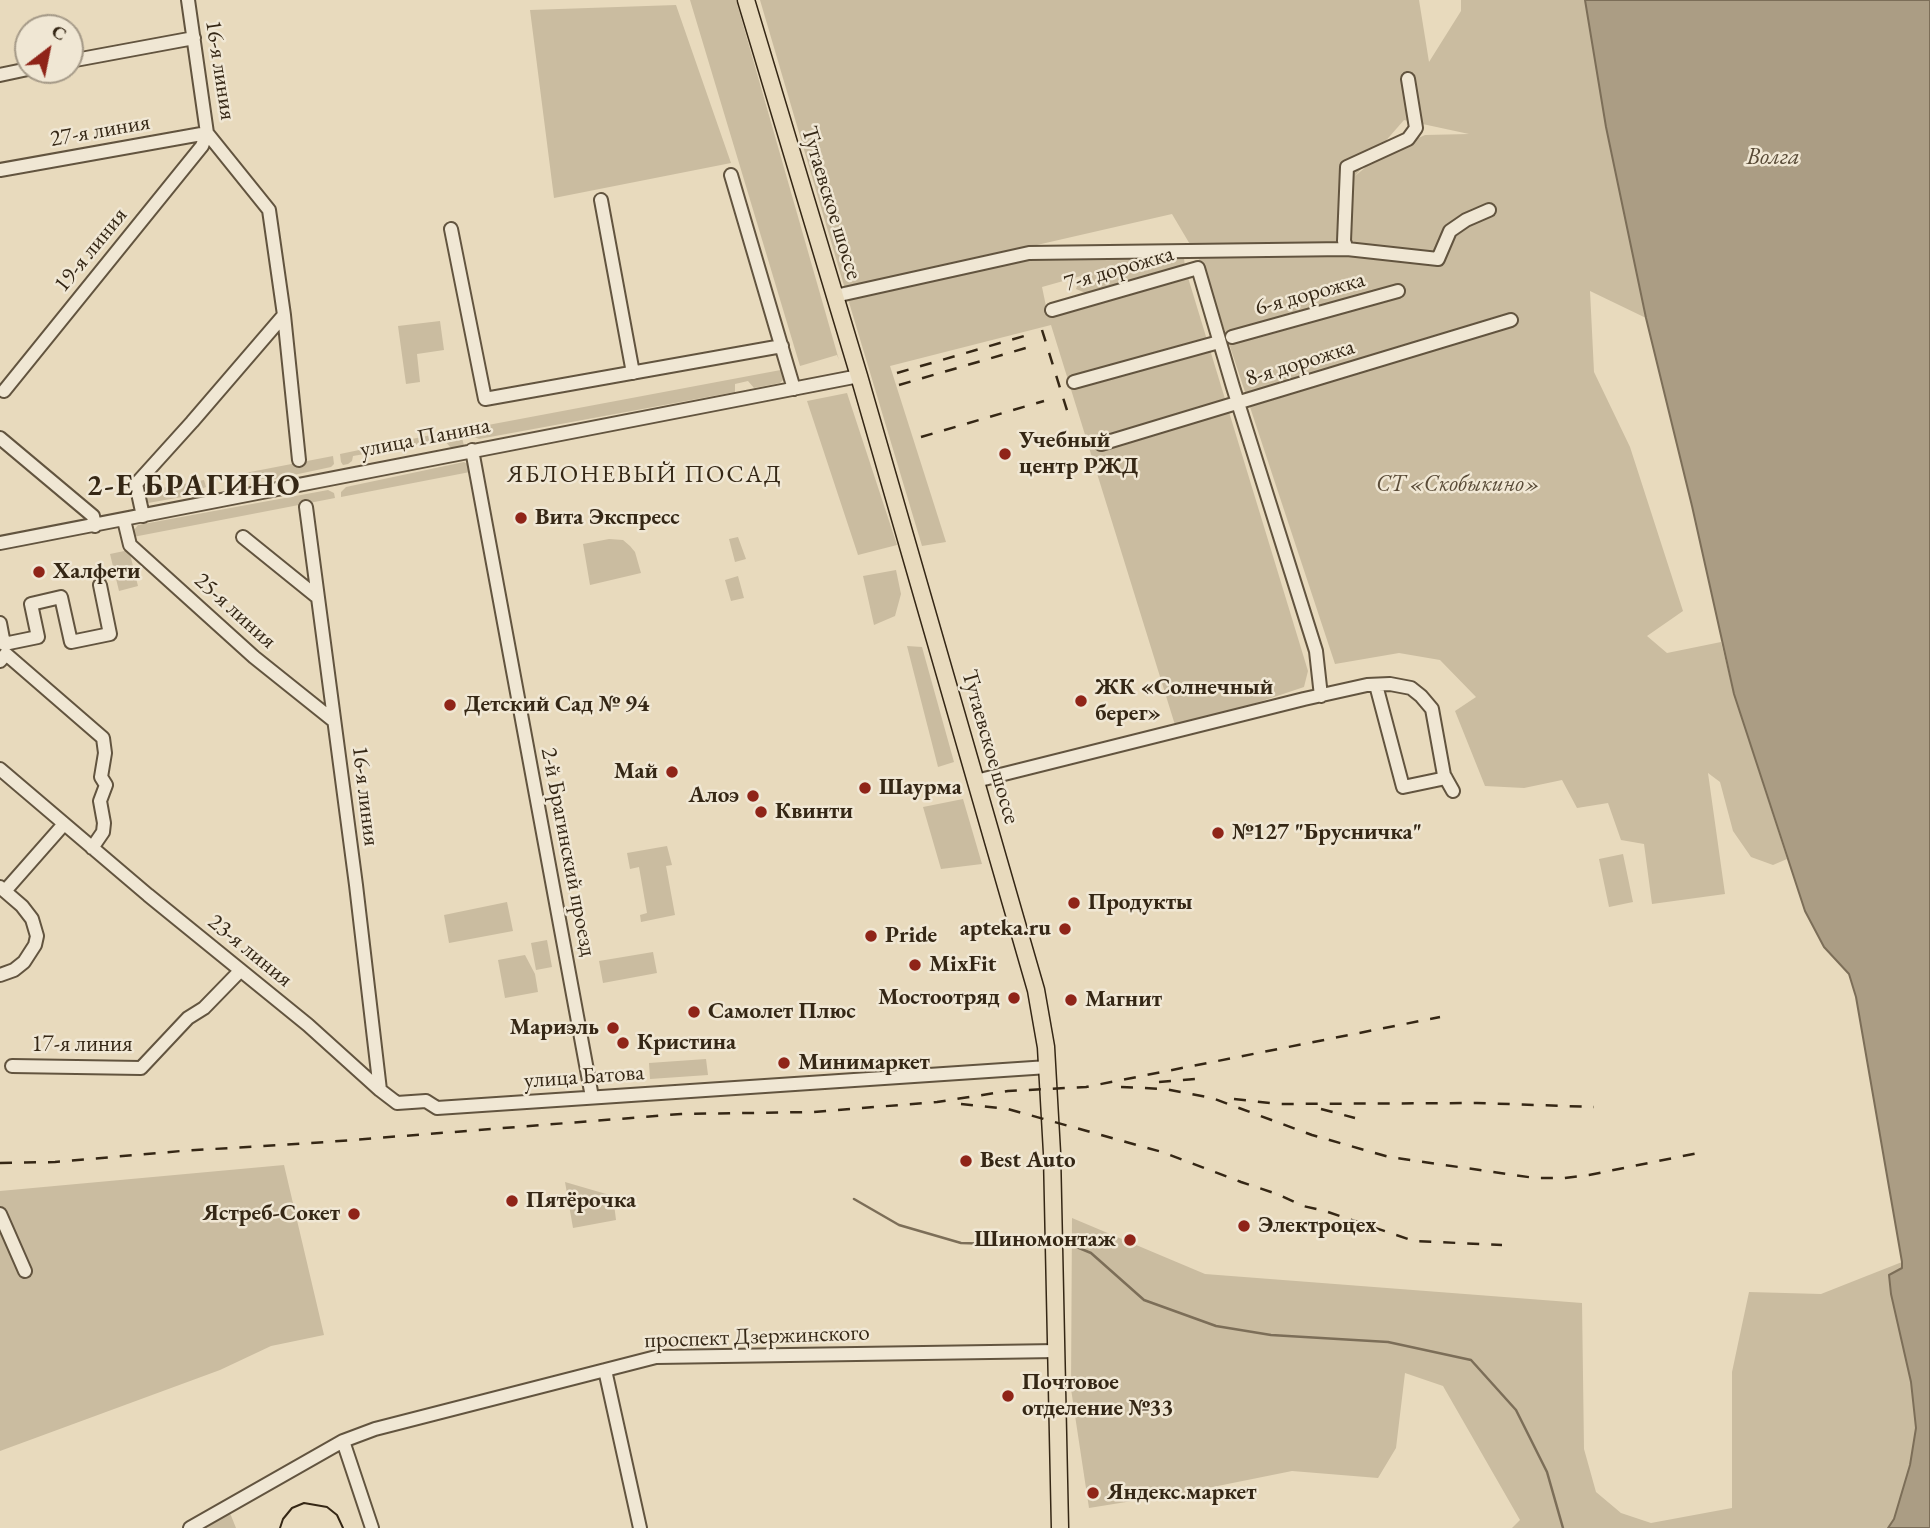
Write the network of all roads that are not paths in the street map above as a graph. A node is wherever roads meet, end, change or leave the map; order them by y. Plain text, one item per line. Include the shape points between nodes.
1 (188, 0) edge
2 (746, 0) edge
3 (194, 38) junction
4 (84, 58) edge
5 (1408, 79) dead end
6 (207, 133) junction
7 (0, 170) edge
8 (731, 176) dead end
9 (601, 200) dead end
10 (1489, 210) dead end
11 (451, 229) dead end
12 (1346, 249) junction
13 (1398, 291) dead end
14 (835, 296) junction
15 (1052, 310) dead end
16 (284, 315) junction
17 (1510, 320) dead end
18 (1233, 337) dead end
19 (1219, 342) junction
20 (782, 346) junction
21 (634, 373) junction
22 (859, 376) junction
23 (1074, 383) dead end
24 (794, 389) junction
25 (4, 391) dead end
26 (1238, 403) junction
27 (0, 438) edge
28 (1101, 444) dead end
29 (472, 450) junction
30 (299, 460) dead end
31 (306, 507) dead end
32 (143, 516) junction
33 (124, 520) junction
34 (95, 526) junction
35 (243, 537) dead end
36 (0, 543) edge
37 (100, 585) dead end
38 (316, 596) junction
39 (0, 623) edge
40 (0, 661) edge
41 (1377, 685) junction
42 (1321, 696) junction
43 (334, 721) junction
44 (0, 769) edge
45 (1446, 778) junction
46 (976, 781) junction
47 (1453, 791) dead end
48 (64, 824) junction
49 (92, 848) junction
50 (2, 889) edge
51 (240, 971) junction
52 (0, 975) edge
53 (12, 1066) dead end
54 (1048, 1067) junction
55 (380, 1090) junction
56 (592, 1097) junction
57 (0, 1214) edge
58 (25, 1271) dead end
59 (1057, 1351) junction
60 (605, 1370) junction
61 (343, 1441) junction
62 (190, 1528) edge
63 (372, 1528) edge
64 (640, 1528) edge
65 (1060, 1528) edge

1 - 3 street, 16-я линия
2 - 14 main road, Тутаевское шоссе
3 - 4 street
3 - 6 street, 16-я линия
5 - 12 street via 1416,128 1408,139 1347,167
6 - 7 street, 27-я линия
6 - 16 street, 16-я линия via 268,210
6 - 25 street, 19-я линия via 202,146
8 - 20 street
9 - 21 street
10 - 12 street via 1450,231 1438,259
11 - 21 street via 485,399
12 - 14 street via 1029,253
13 - 18 street, 6-я дорожка
14 - 22 main road, Тутаевское шоссе
15 - 19 street, 7-я дорожка via 1198,268
16 - 30 street, 16-я линия
16 - 32 street via 136,484
17 - 26 street, 8-я дорожка
19 - 23 street
19 - 26 street
20 - 21 street
20 - 24 street
22 - 24 street, улица Панина
22 - 46 main road, Тутаевское шоссе
24 - 29 street, улица Панина
26 - 28 street, 8-я дорожка
26 - 42 street via 1316,651
27 - 34 street via 93,516
29 - 32 street, улица Панина
29 - 56 street, 2-й Брагинский проезд
31 - 38 street, 16-я линия
32 - 33 street, улица Панина
33 - 34 street, улица Панина
33 - 43 street, 25-я линия via 130,545 254,657
34 - 36 street, улица Панина
35 - 38 street
37 - 39 street via 110,634 71,642 61,597 31,604 38,637 4,644
38 - 43 street, 16-я линия
40 - 49 street via 6,654 103,738 101,777 106,786 100,801 104,823
41 - 42 street
41 - 45 street via 1410,688 1432,709
41 - 45 street via 1403,787
42 - 46 street
43 - 55 street, 16-я линия
44 - 48 street, 23-я линия
45 - 47 street
46 - 54 main road, Тутаевское шоссе via 1032,976
48 - 49 street, 23-я линия
48 - 50 street
49 - 51 street, 23-я линия
50 - 52 street via 22,906 37,936 24,962
51 - 53 street, 17-я линия via 141,1068
51 - 55 street, 23-я линия
54 - 56 street, улица Батова
54 - 59 main road, Тутаевское шоссе
55 - 56 street, улица Батова via 397,1103 426,1101 438,1108
57 - 58 street
59 - 60 street, проспект Дзержинского via 656,1357
59 - 65 main road, Тутаевское шоссе
60 - 61 street, проспект Дзержинского
60 - 64 street
61 - 62 street, проспект Дзержинского
61 - 63 street

